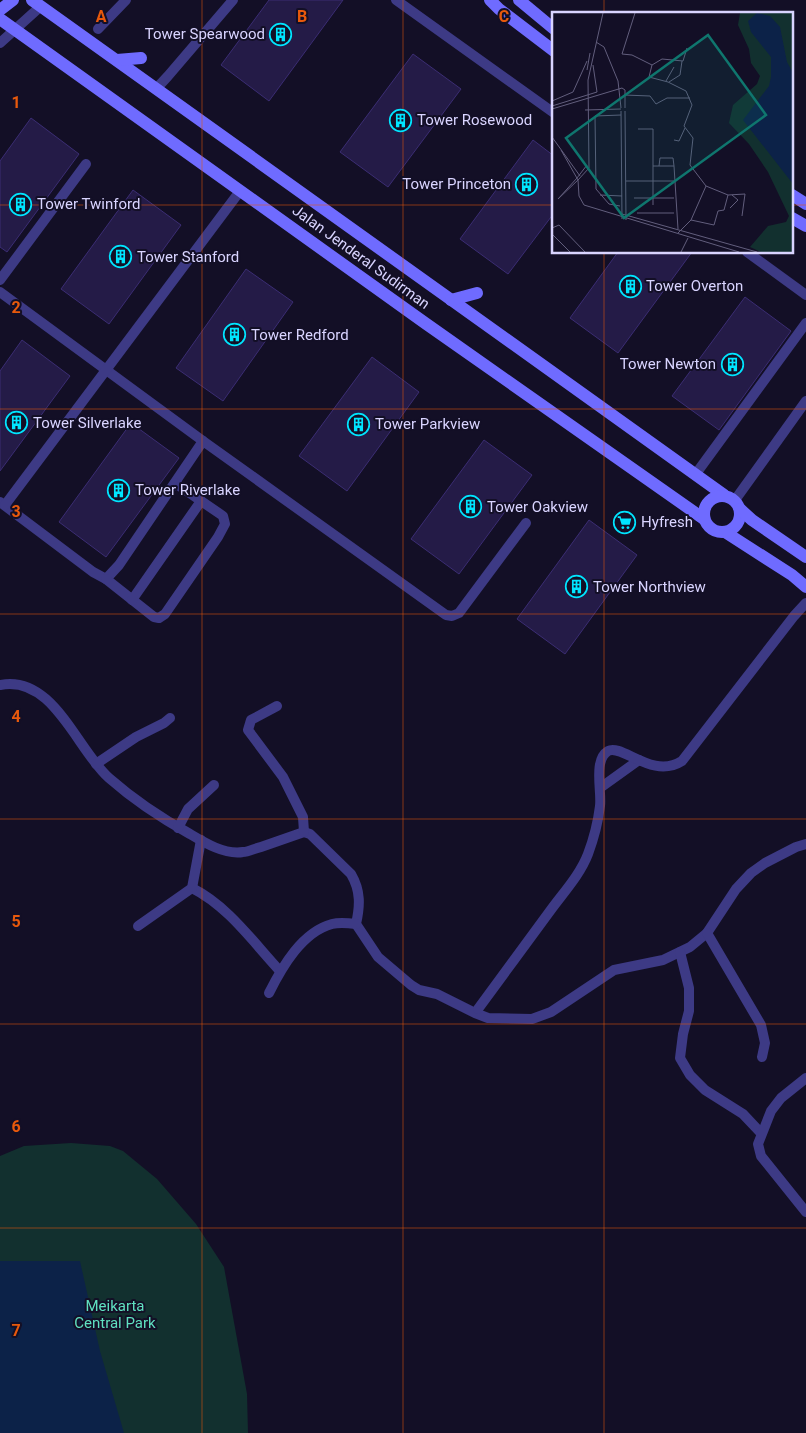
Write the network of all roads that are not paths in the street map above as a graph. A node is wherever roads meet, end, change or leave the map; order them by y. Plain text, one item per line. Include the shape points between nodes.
1 (13, 0) edge
2 (126, 0) edge
3 (233, 0) edge
4 (396, 0) edge
5 (490, 0) edge
6 (519, 0) edge
7 (36, 3) edge
8 (0, 10) edge
9 (0, 19) edge
10 (552, 27) edge
11 (98, 29) dead end
12 (16, 30) junction
13 (0, 43) edge
14 (552, 50) edge
15 (141, 58) dead end
16 (117, 60) junction
17 (156, 89) junction
18 (552, 112) edge
19 (86, 164) dead end
20 (240, 191) junction
21 (794, 195) edge
22 (806, 204) edge
23 (794, 219) edge
24 (806, 226) edge
25 (750, 254) edge
26 (0, 280) edge
27 (0, 292) edge
28 (477, 293) dead end
29 (806, 295) edge
30 (451, 300) junction
31 (806, 323) edge
32 (106, 370) junction
33 (806, 401) edge
34 (203, 441) junction
35 (696, 475) junction
36 (175, 483) junction
37 (201, 501) junction
38 (733, 501) junction
39 (2, 503) edge
40 (704, 519) junction
41 (526, 523) dead end
42 (725, 532) junction
43 (806, 557) edge
44 (106, 579) junction
45 (806, 587) edge
46 (132, 600) junction
47 (806, 603) edge
48 (0, 685) edge
49 (277, 706) dead end
50 (170, 718) dead end
51 (639, 760) junction
52 (96, 764) junction
53 (214, 785) dead end
54 (600, 788) junction
55 (178, 828) junction
56 (304, 832) junction
57 (201, 840) junction
58 (806, 844) edge
59 (192, 888) junction
60 (356, 924) junction
61 (138, 926) dead end
62 (707, 933) junction
63 (680, 952) junction
64 (280, 971) junction
65 (269, 993) dead end
66 (478, 1009) dead end
67 (762, 1058) dead end
68 (806, 1078) edge
69 (761, 1133) junction
70 (806, 1212) edge

1 - 8 street
2 - 11 street
3 - 17 street
4 - 18 street
5 - 14 street
6 - 10 street
7 - 12 street
7 - 16 street, Jalan Jenderal Sudirman
9 - 12 street, Jalan Jenderal Sudirman
12 - 13 street
12 - 20 street, Jalan Jenderal Sudirman
15 - 16 street
16 - 17 street, Jalan Jenderal Sudirman
17 - 30 street, Jalan Jenderal Sudirman
19 - 26 street
20 - 32 street
20 - 40 street, Jalan Jenderal Sudirman
21 - 22 street
23 - 24 street
25 - 29 street
27 - 32 street
28 - 30 street
30 - 35 street, Jalan Jenderal Sudirman
31 - 35 street
32 - 34 street
32 - 39 street
33 - 38 street
34 - 36 street
34 - 41 street via 446,615 459,613
35 - 38 street, Jalan Jenderal Sudirman
36 - 37 street
36 - 44 street
37 - 46 street
37 - 46 street via 223,516 224,524 171,606 159,618
38 - 40 street via 715,496 704,510
38 - 42 street via 741,517 732,530
38 - 43 street, Jalan Jenderal Sudirman via 752,520
39 - 44 street
40 - 42 street via 716,532
42 - 45 street
44 - 46 street
47 - 51 street via 682,761 674,767 654,766
48 - 52 street via 23,685 38,692 52,705
49 - 56 street via 251,720 248,730 282,777 303,817
50 - 52 street
51 - 54 street
51 - 54 street via 616,750 608,751 602,758
52 - 55 street via 136,800
53 - 55 street via 188,809
54 - 66 street via 601,804 586,860
55 - 57 street
56 - 57 street via 243,852 226,850
56 - 60 street via 317,840 356,882 360,904
57 - 59 street
58 - 62 street via 751,873 736,889
59 - 61 street
59 - 64 street via 223,909
60 - 63 street via 378,957 411,985 438,994 475,1013 496,1018 538,1017 551,1012 614,970 663,960
60 - 64 street via 340,923 317,930
62 - 63 street
62 - 67 street via 761,1025 765,1043
63 - 69 street via 689,988 689,1011 680,1058 690,1075 705,1090 743,1114
64 - 65 street
68 - 69 street via 771,1110
69 - 70 street via 758,1144 761,1156

